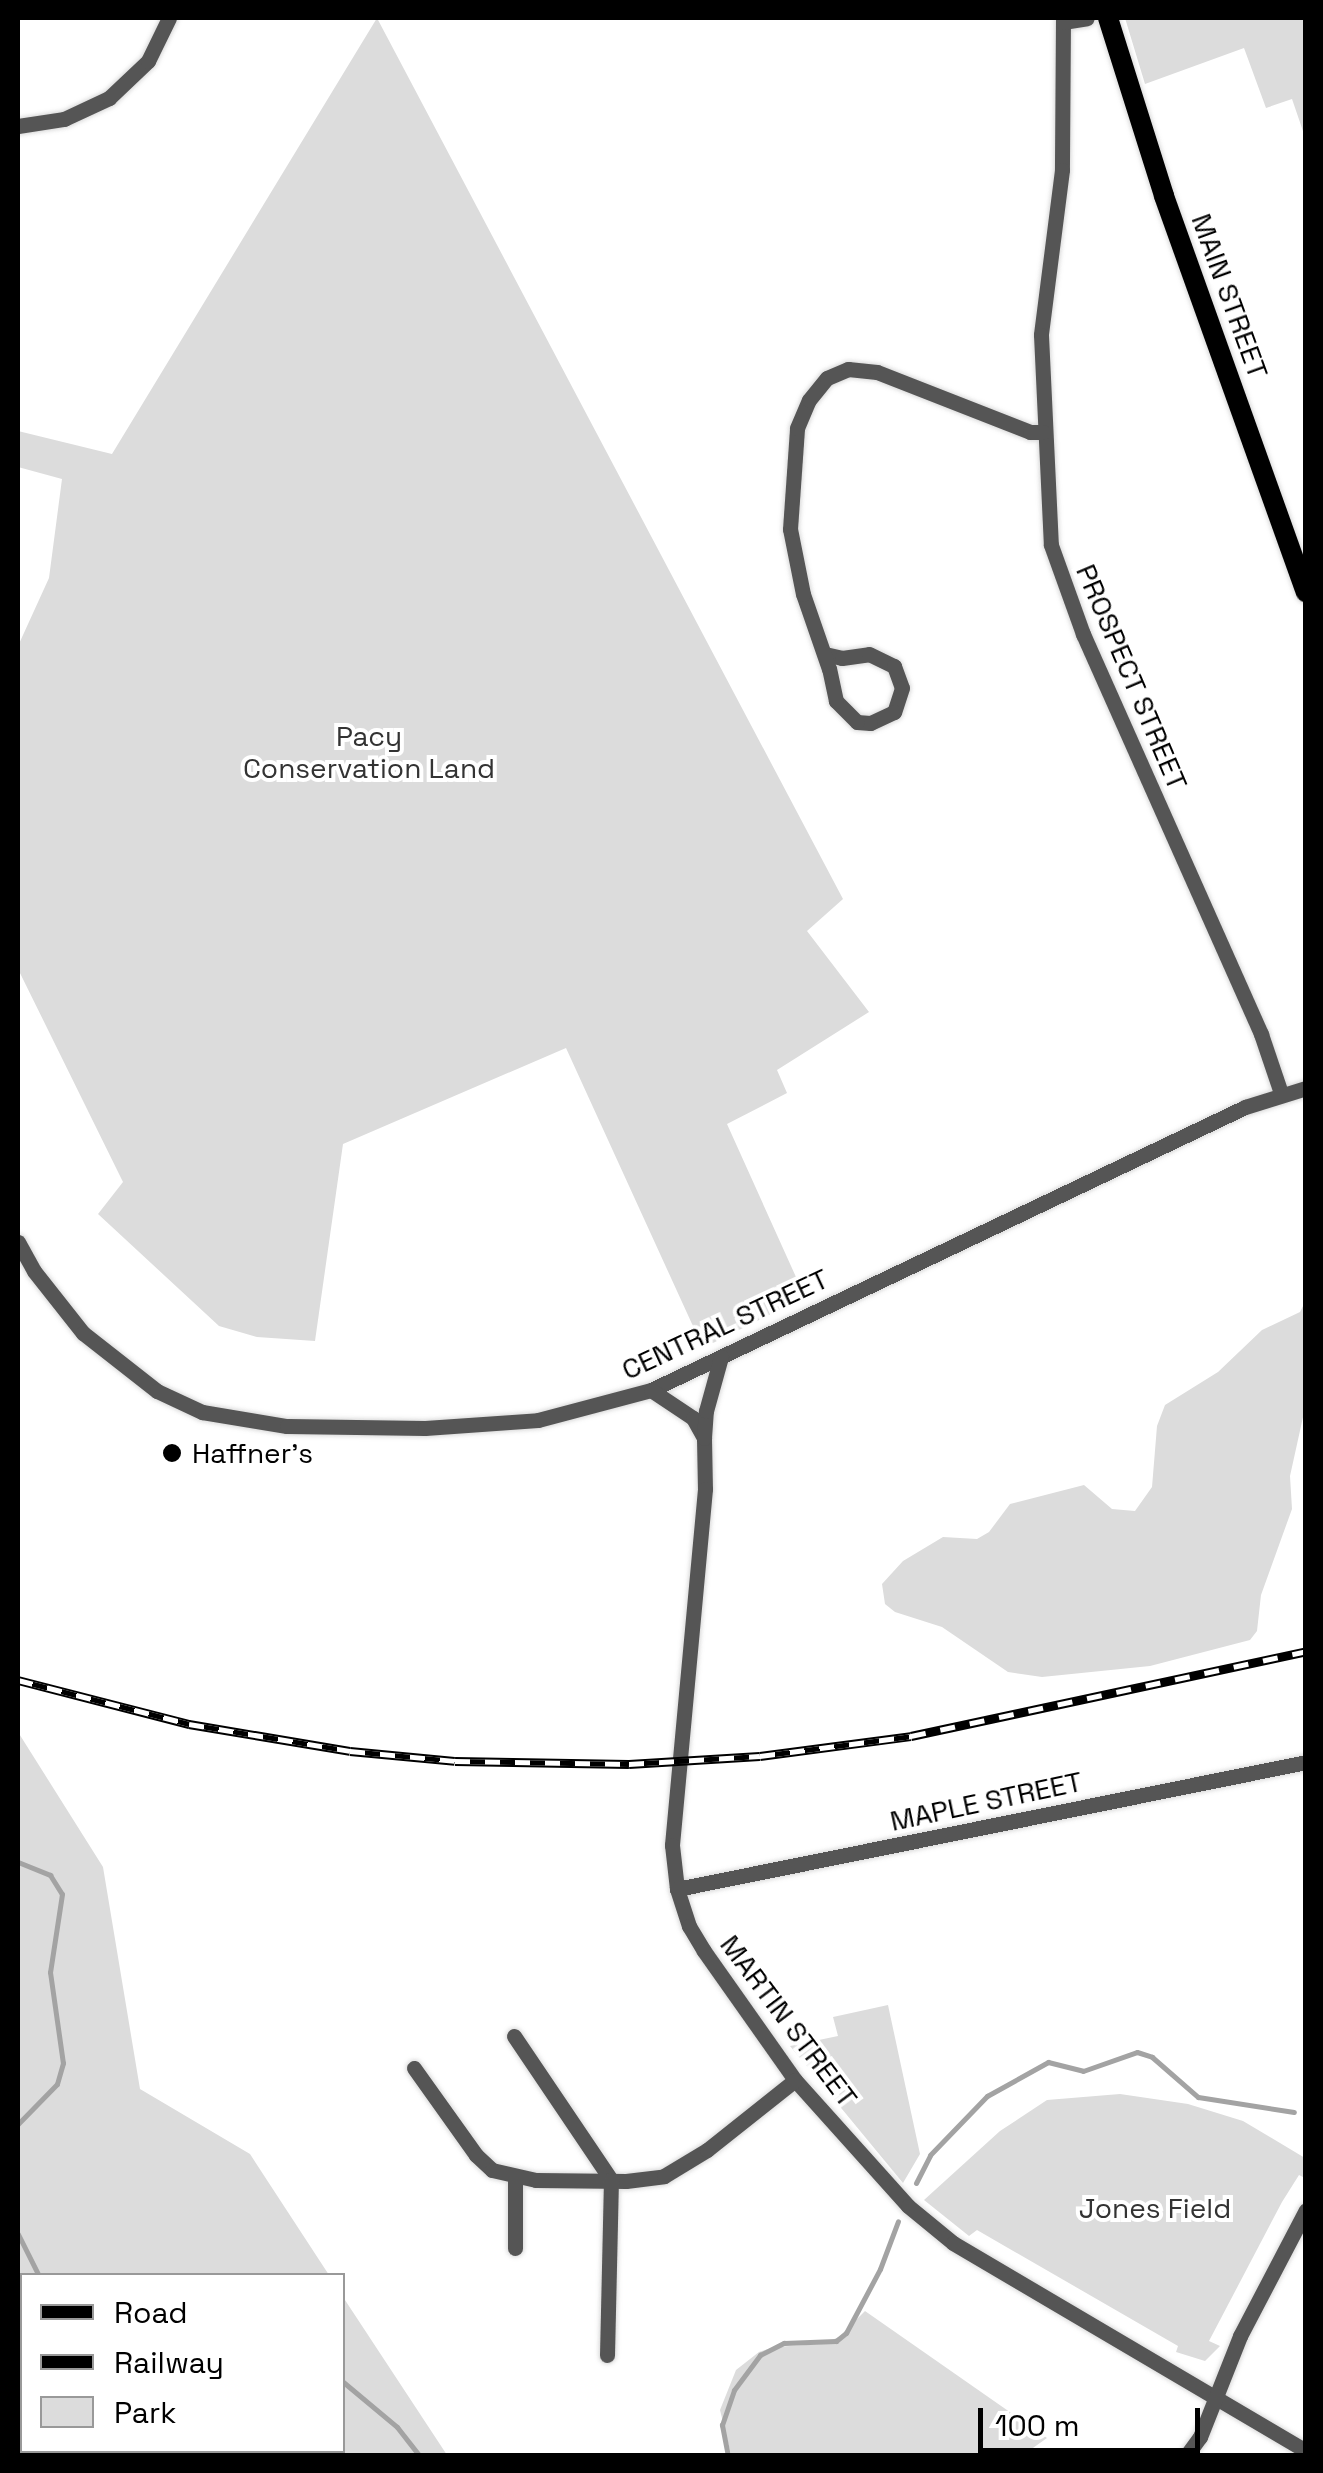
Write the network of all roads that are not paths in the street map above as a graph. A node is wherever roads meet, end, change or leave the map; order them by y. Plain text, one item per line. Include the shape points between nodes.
1 (169, 18) edge
2 (1088, 18) edge
3 (1108, 18) edge
4 (1063, 20) edge
5 (18, 126) edge
6 (1042, 432) junction
7 (1306, 592) edge
8 (824, 654) junction
9 (1306, 1088) edge
10 (1282, 1094) junction
11 (18, 1242) edge
12 (721, 1357) junction
13 (651, 1390) junction
14 (704, 1438) junction
15 (1306, 1762) edge
16 (677, 1890) junction
17 (514, 2036) dead end
18 (414, 2068) dead end
19 (794, 2080) junction
20 (515, 2178) junction
21 (612, 2180) junction
22 (1306, 2210) edge
23 (514, 2248) dead end
24 (607, 2355) dead end
25 (1214, 2395) junction
26 (1200, 2437) junction
27 (1306, 2452) edge
28 (1186, 2456) edge
29 (1203, 2456) edge

1 - 5 street via 148,61 109,98 64,119
2 - 4 street
3 - 7 main road, MAIN STREET via 1164,196
4 - 6 street, PROSPECT STREET via 1062,170 1041,335
6 - 8 street via 878,372 848,369 827,378 797,428 790,529
6 - 10 street, PROSPECT STREET via 1051,546 1065,588
8 - 8 street via 845,714 870,724 894,712 902,688 894,666 869,654
9 - 10 street, CENTRAL STREET
10 - 12 street, CENTRAL STREET
11 - 13 street, CENTRAL STREET via 57,1301 110,1357 166,1396 222,1418 287,1426 485,1425 538,1420
12 - 13 street, CENTRAL STREET
12 - 14 street, MARTIN STREET
13 - 14 street via 692,1418
14 - 16 street, MARTIN STREET via 673,1828
15 - 16 street, MAPLE STREET
16 - 19 street, MARTIN STREET via 689,1926
17 - 21 street
18 - 20 street via 476,2155
19 - 21 street via 679,2170
19 - 25 street, MARTIN STREET via 908,2206 953,2243
20 - 21 street
20 - 23 street
21 - 24 street
22 - 25 street
25 - 26 street
25 - 27 street, MARTIN STREET
26 - 28 street
26 - 29 street

